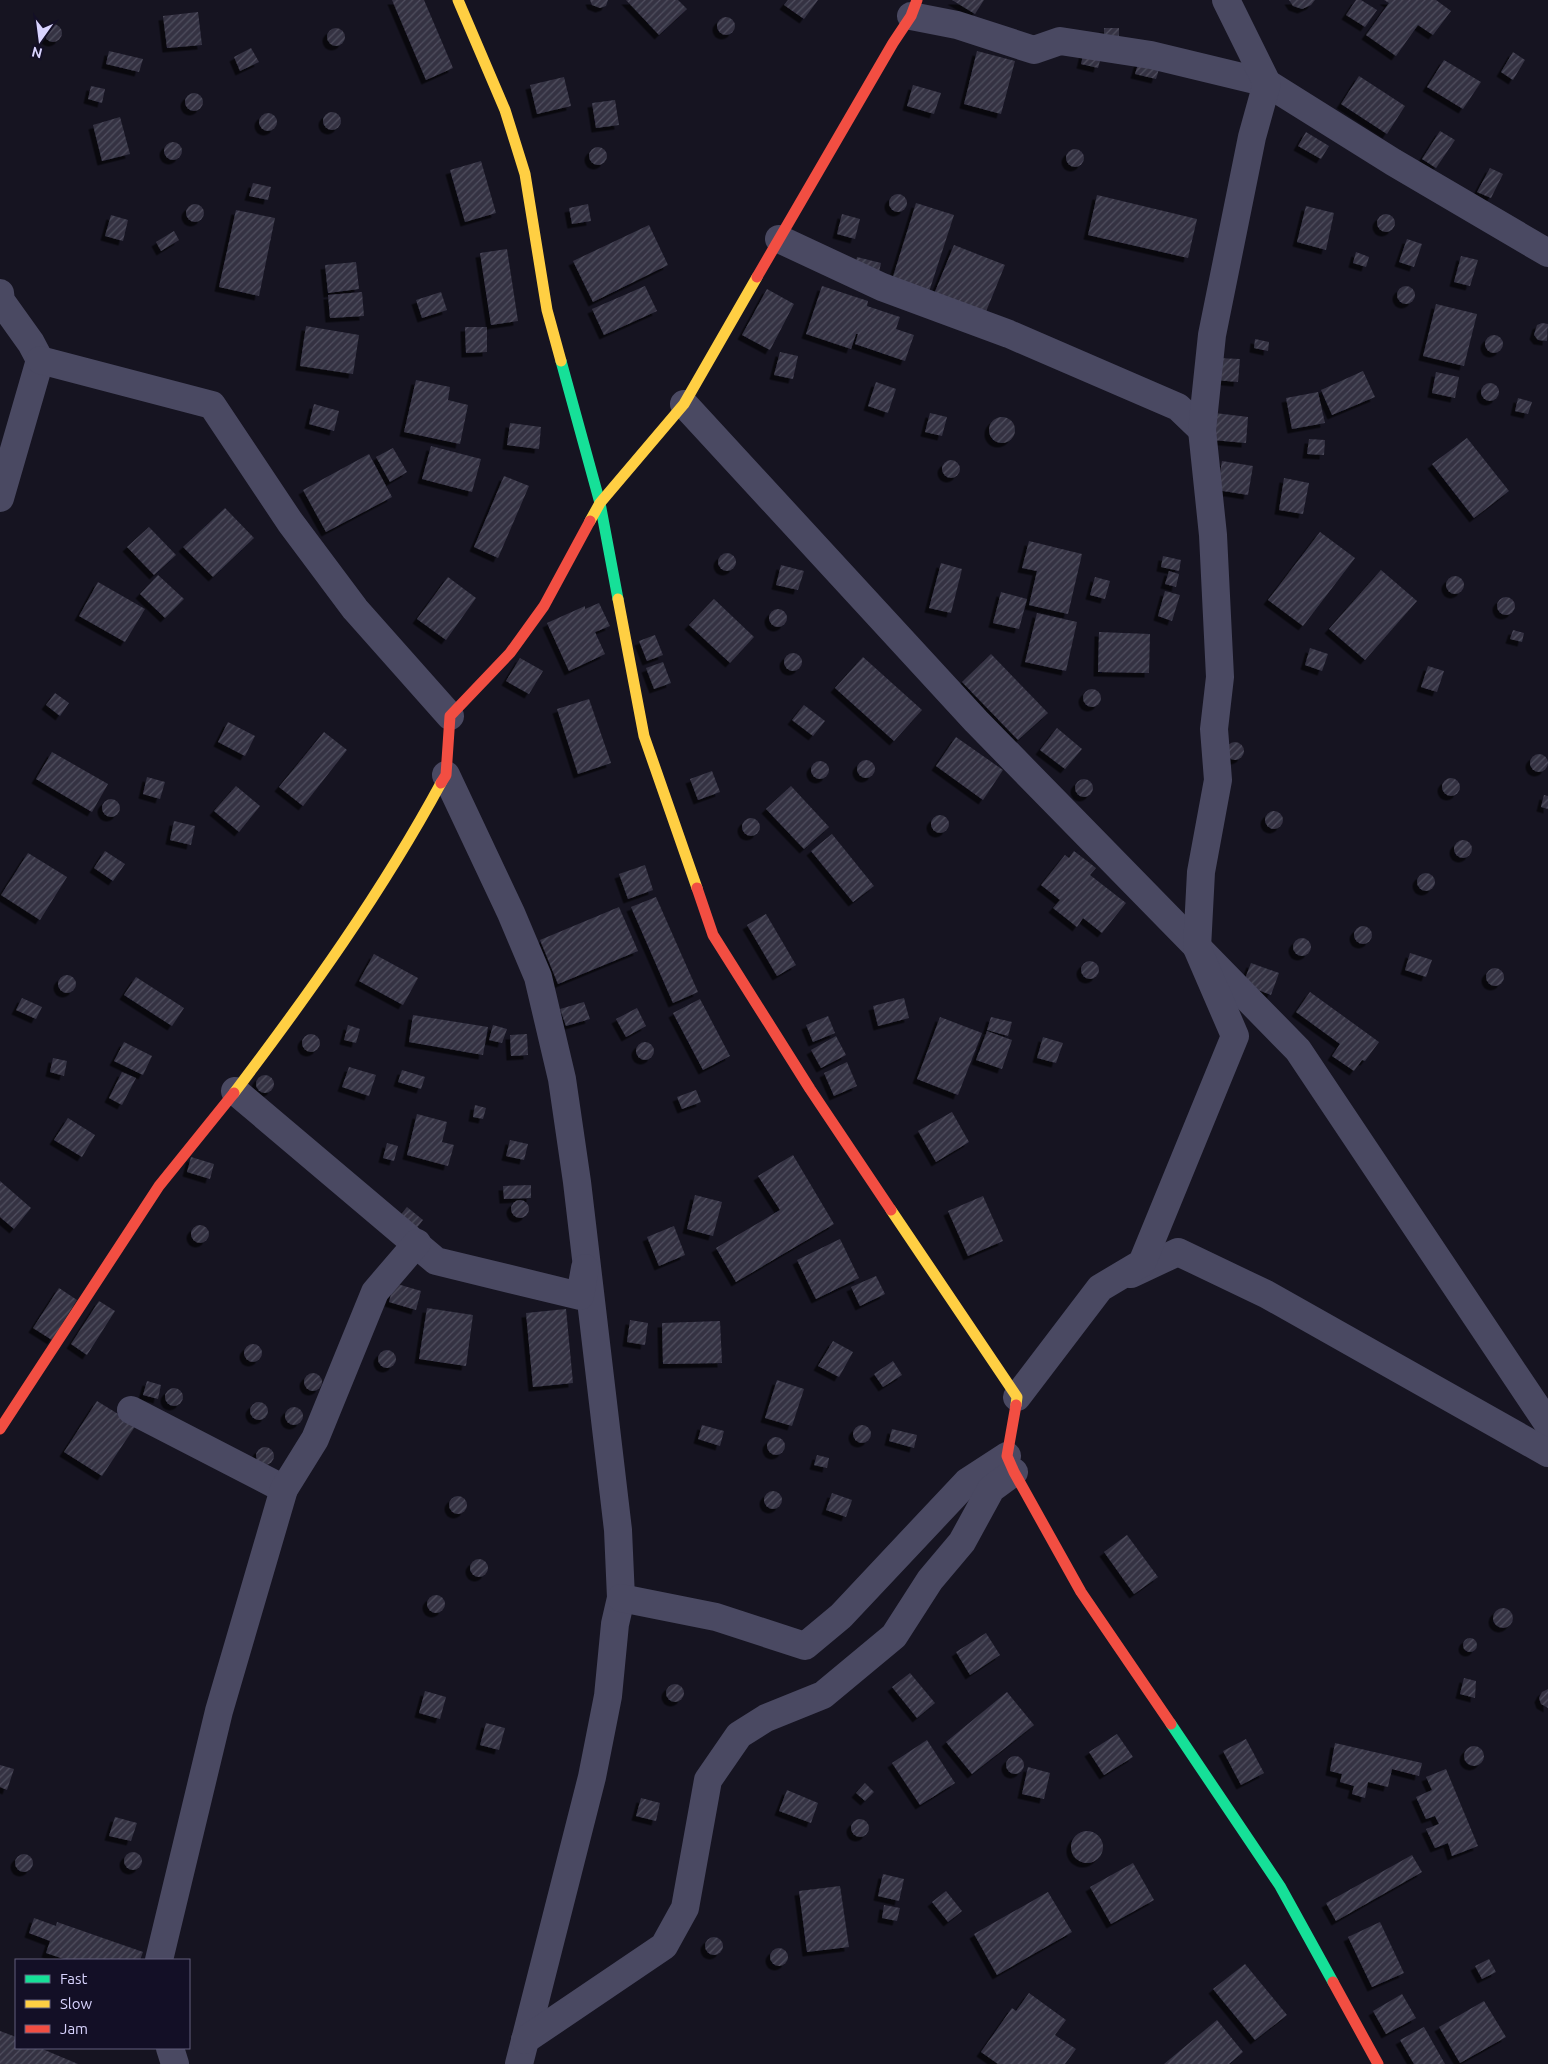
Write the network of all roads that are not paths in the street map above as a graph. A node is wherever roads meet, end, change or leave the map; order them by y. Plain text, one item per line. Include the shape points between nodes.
1 (458, 0) edge
2 (1226, 0) edge
3 (914, 8) edge
4 (1267, 83) junction
5 (779, 240) junction
6 (1548, 253) edge
7 (0, 293) edge
8 (40, 360) junction
9 (684, 404) junction
10 (1202, 430) junction
11 (0, 498) edge
12 (600, 503) junction
13 (450, 716) junction
14 (446, 775) junction
15 (1196, 948) junction
16 (235, 1091) junction
17 (417, 1243) junction
18 (586, 1264) junction
19 (1100, 1288) junction
20 (1017, 1397) junction
21 (131, 1410) dead end
22 (1548, 1424) edge
23 (0, 1429) edge
24 (1548, 1453) edge
25 (1011, 1464) junction
26 (284, 1489) junction
27 (621, 1598) junction
28 (159, 1959) edge
29 (170, 2049) edge
30 (522, 2052) edge
31 (175, 2064) edge
32 (1378, 2064) edge

1 - 12 street via 505,110 525,174 547,310
2 - 4 street
3 - 4 street via 1034,50 1060,41 1152,56
3 - 5 street
4 - 6 street
4 - 10 street via 1252,138 1212,335
5 - 9 street
5 - 10 street via 882,287 1009,334 1178,407
7 - 8 street via 1,301
8 - 11 street
8 - 13 street via 212,404 290,522 355,609
9 - 12 street
9 - 15 street via 976,721
10 - 15 street via 1213,535 1220,677 1214,729 1218,780 1201,872
12 - 13 street via 538,614 510,653
12 - 20 street via 644,736 713,935 810,1089
13 - 14 street
14 - 16 street via 406,848 355,925
14 - 18 street via 538,977 562,1079
15 - 19 street via 1235,1036 1142,1263
15 - 22 street via 1298,1050
16 - 17 street
16 - 23 street via 159,1186
17 - 18 street via 436,1261 580,1296
17 - 26 street via 375,1292 315,1439
18 - 27 street via 618,1530
19 - 20 street
19 - 24 street via 1178,1252 1266,1294
20 - 25 street
21 - 26 street
25 - 27 street via 967,1482 841,1616 804,1646 716,1618
25 - 30 street via 991,1489 962,1542 930,1580 894,1636 823,1695 766,1718 739,1735 708,1780 686,1908 664,1946
25 - 32 street via 1081,1592 1280,1886
26 - 28 street via 219,1711
27 - 30 street via 615,1624 608,1696 592,1777
29 - 31 street

